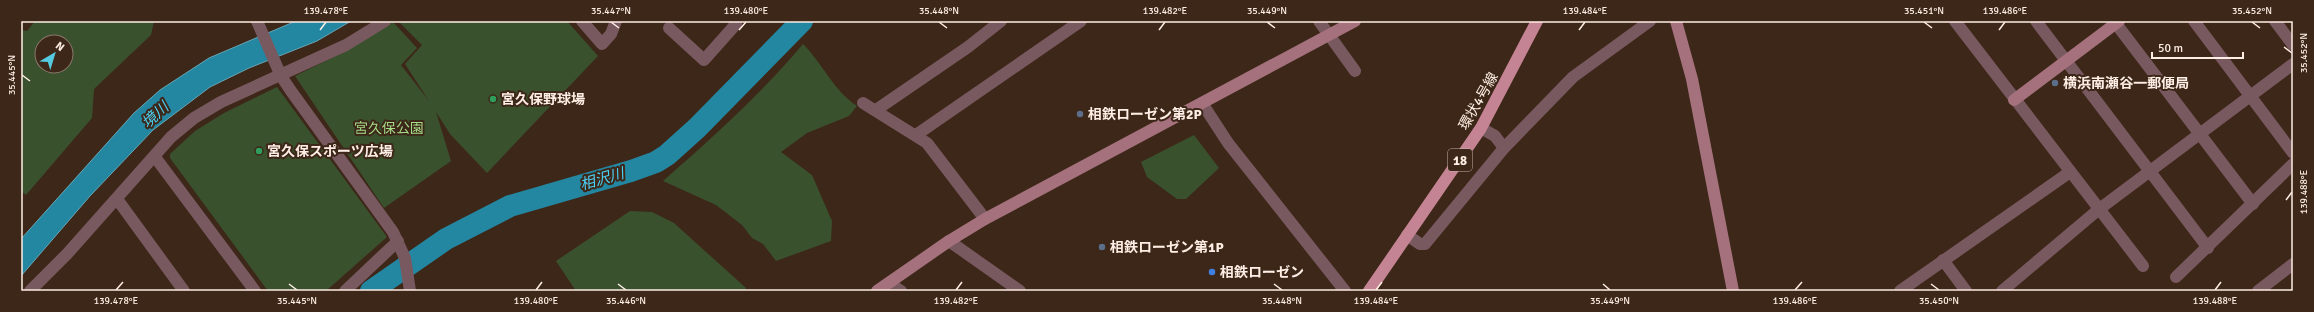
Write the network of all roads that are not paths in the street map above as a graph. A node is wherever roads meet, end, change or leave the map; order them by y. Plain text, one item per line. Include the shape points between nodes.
1 (385, 21) edge
2 (582, 21) edge
3 (616, 21) edge
4 (734, 21) edge
5 (1001, 21) edge
6 (1081, 21) edge
7 (1319, 21) edge
8 (1355, 21) edge
9 (1537, 21) edge
10 (1650, 21) edge
11 (1676, 21) edge
12 (1955, 21) edge
13 (2036, 21) edge
14 (2194, 21) edge
15 (2275, 21) edge
16 (257, 22) edge
17 (2116, 22) edge
18 (668, 28) dead end
19 (1329, 35) junction
20 (2293, 45) edge
21 (2066, 61) junction
22 (2293, 64) edge
23 (1355, 71) dead end
24 (280, 73) junction
25 (2250, 96) junction
26 (2014, 100) junction
27 (863, 103) dead end
28 (1202, 103) junction
29 (876, 110) junction
30 (1481, 128) junction
31 (2200, 134) junction
32 (916, 135) junction
33 (1504, 148) junction
34 (2293, 153) edge
35 (155, 157) junction
36 (2293, 164) edge
37 (2070, 172) junction
38 (2150, 172) junction
39 (117, 199) junction
40 (2252, 204) junction
41 (2098, 210) junction
42 (986, 218) junction
43 (1408, 235) junction
44 (398, 241) junction
45 (949, 241) junction
46 (2208, 248) junction
47 (1943, 260) junction
48 (2293, 264) edge
49 (2142, 266) dead end
50 (2176, 277) dead end
51 (889, 283) junction
52 (30, 291) edge
53 (184, 291) edge
54 (255, 291) edge
55 (345, 291) edge
56 (410, 291) edge
57 (877, 291) edge
58 (901, 291) edge
59 (1020, 291) edge
60 (1345, 291) edge
61 (1369, 291) edge
62 (1733, 291) edge
63 (1900, 291) edge
64 (1966, 291) edge
65 (2002, 291) edge
66 (2258, 291) edge

1 - 24 street via 346,45
2 - 3 street via 602,44 611,34
4 - 18 street via 736,24 704,60
5 - 29 street via 968,47
6 - 32 street
7 - 19 street
8 - 19 street
9 - 30 main road, 環状4号線 / 18
10 - 33 street via 1573,77
11 - 62 street via 1692,79
12 - 26 street
13 - 21 street
14 - 25 street
15 - 20 street
16 - 24 street
17 - 21 street
17 - 31 street
19 - 23 street
19 - 28 street
21 - 26 street
21 - 38 street
22 - 25 street
24 - 35 street via 194,118 171,137
24 - 44 street
25 - 31 street
25 - 34 street
26 - 37 street
27 - 29 street
28 - 42 street
28 - 60 street via 1228,143
29 - 32 street
30 - 33 street via 1495,136
30 - 43 main road, 環状4号線 / 18
31 - 38 street
31 - 40 street
32 - 42 street via 928,143
33 - 43 street via 1425,244 1420,244
35 - 39 street
35 - 54 street
36 - 40 street
37 - 41 street
37 - 47 street
38 - 41 street
38 - 46 street
39 - 52 street
39 - 53 street
40 - 46 street
41 - 49 street
41 - 65 street
42 - 45 street
43 - 61 main road, 環状4号線 / 18
44 - 55 street
44 - 56 street via 405,258
45 - 51 street
45 - 59 street
46 - 50 street
47 - 63 street
47 - 64 street
48 - 66 street
51 - 57 street
51 - 58 street

